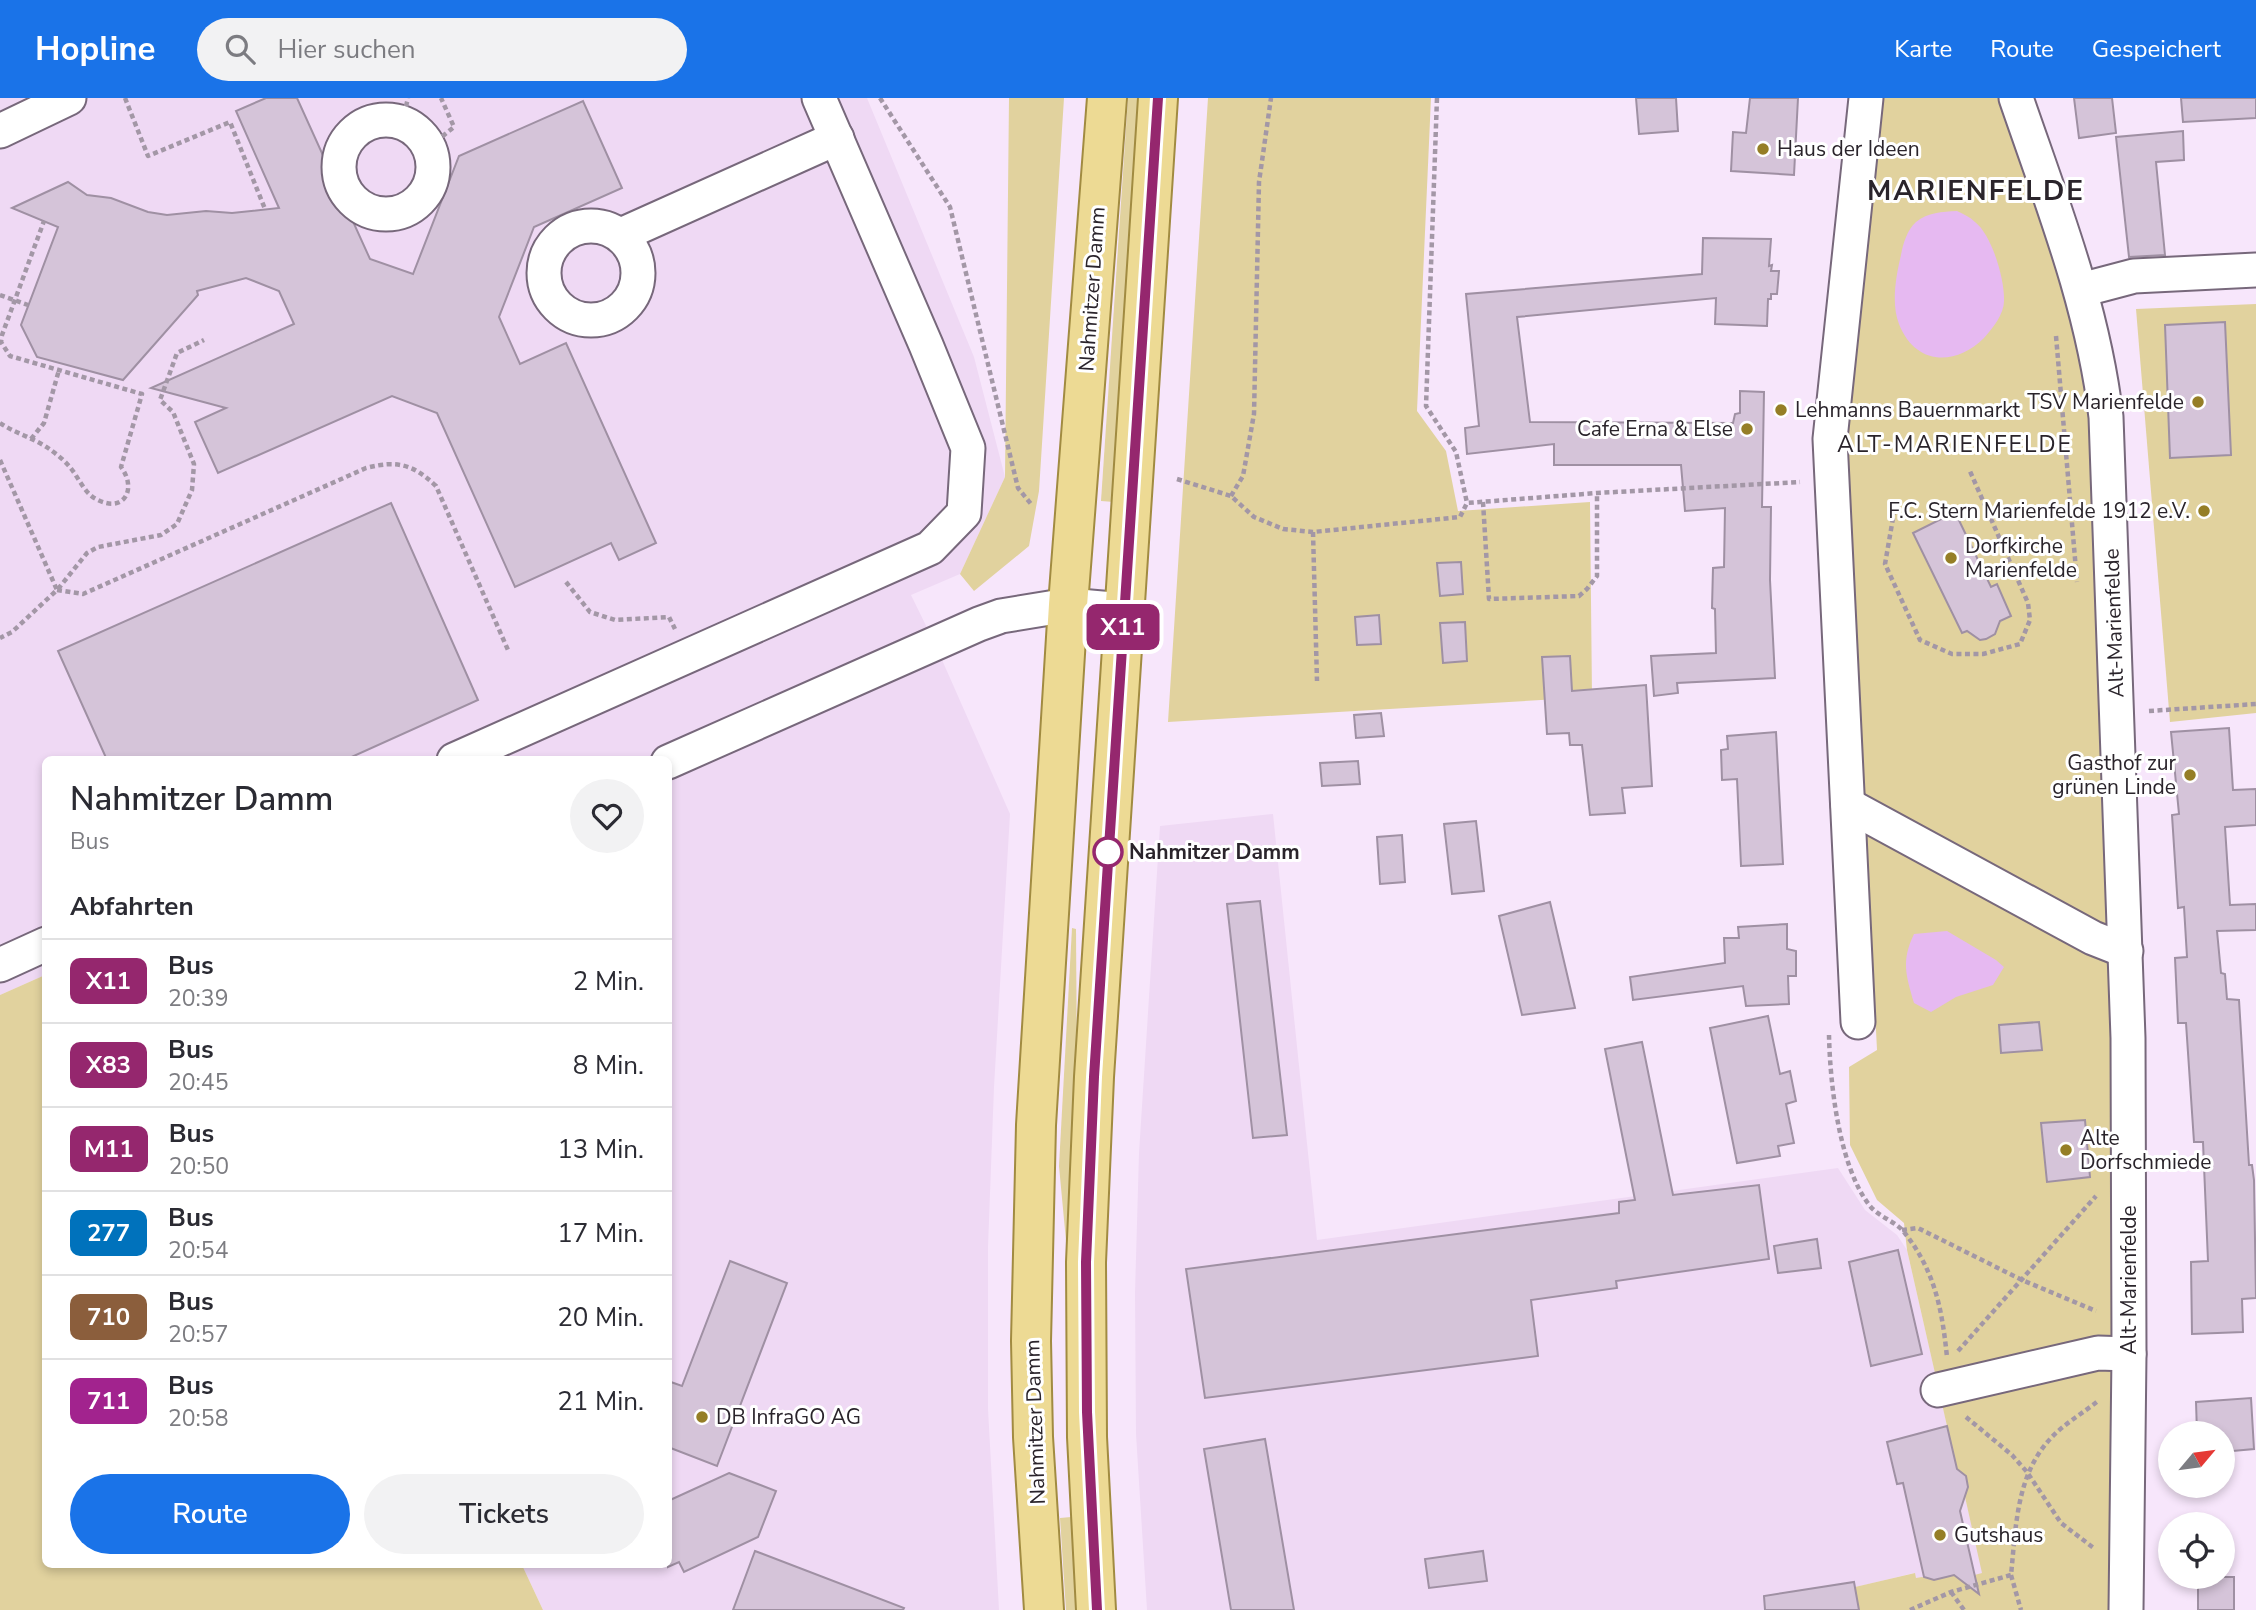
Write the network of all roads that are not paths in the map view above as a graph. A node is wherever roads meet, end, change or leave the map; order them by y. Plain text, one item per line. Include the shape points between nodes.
1 (69, 98) edge
2 (819, 98) edge
3 (1107, 98) edge
4 (1158, 98) edge
5 (1866, 98) edge
6 (2016, 98) edge
7 (388, 110) edge
8 (0, 131) edge
9 (836, 138) junction
10 (621, 235) dead end
11 (2256, 270) edge
12 (2081, 290) junction
13 (1068, 605) junction
14 (1124, 610) junction
15 (463, 756) edge
16 (672, 760) edge
17 (1848, 805) junction
18 (42, 946) edge
19 (2126, 951) junction
20 (0, 965) edge
21 (1843, 1023) road end
22 (2129, 1354) junction
23 (1945, 1389) road end
24 (1044, 1610) edge
25 (1097, 1610) edge
26 (2126, 1610) edge

1 - 8 street
2 - 9 street
3 - 13 main road, Nahmitzer Damm
4 - 14 main road
5 - 17 street via 1830,439
6 - 12 street, Alt-Marienfelde
7 - 7 street via 349,137 339,165 340,180 356,204 384,215 414,206 432,179 434,163 420,133
9 - 10 street
9 - 15 street via 968,448 964,513 930,548
11 - 12 street via 2134,276
12 - 19 street, Alt-Marienfelde via 2106,417
13 - 14 street
13 - 16 street via 979,624
13 - 24 main road, Nahmitzer Damm via 1032,1256 1033,1437
14 - 25 main road via 1086,1262 1087,1437
17 - 19 street via 2093,938
17 - 21 street
18 - 20 street
19 - 22 street, Alt-Marienfelde
22 - 23 street via 2098,1353
22 - 26 street, Alt-Marienfelde

